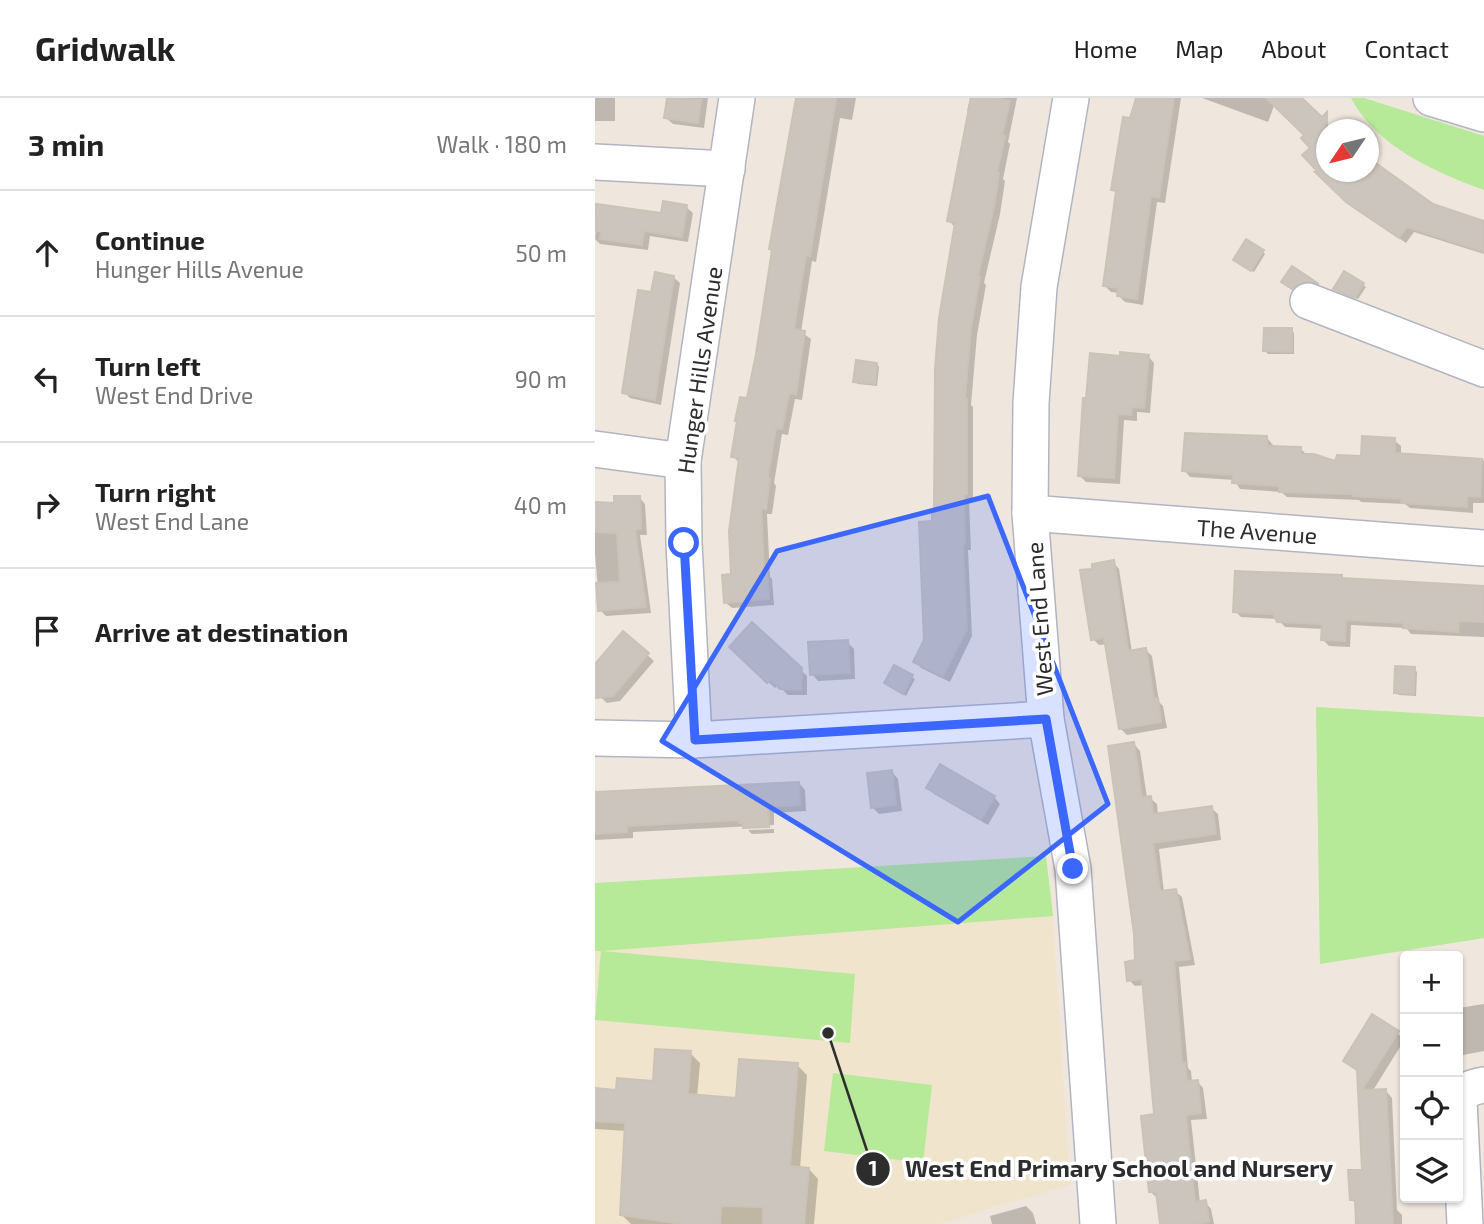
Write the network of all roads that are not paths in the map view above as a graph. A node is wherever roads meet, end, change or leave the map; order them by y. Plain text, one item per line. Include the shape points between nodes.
1 (737, 98) edge
2 (1071, 98) edge
3 (1431, 98) edge
4 (1484, 114) edge
5 (595, 162) edge
6 (727, 169) junction
7 (1308, 301) dead end
8 (1484, 369) edge
9 (595, 449) edge
10 (683, 461) junction
11 (1030, 513) junction
12 (1484, 548) edge
13 (1046, 719) junction
14 (595, 738) edge
15 (695, 740) junction
16 (1484, 1085) edge
17 (1098, 1224) edge
18 (1465, 1224) edge

1 - 6 street, Hunger Hills Avenue
2 - 11 street, West End Lane via 1039,287
3 - 4 street
5 - 6 street
6 - 10 street, Hunger Hills Avenue
7 - 8 street
9 - 10 street
10 - 15 street, Hunger Hills Avenue
11 - 12 street, The Avenue
11 - 13 street, West End Lane
13 - 15 street
13 - 17 street, West End Lane via 1073,869
14 - 15 street
16 - 18 street via 1471,1087 1459,1101

